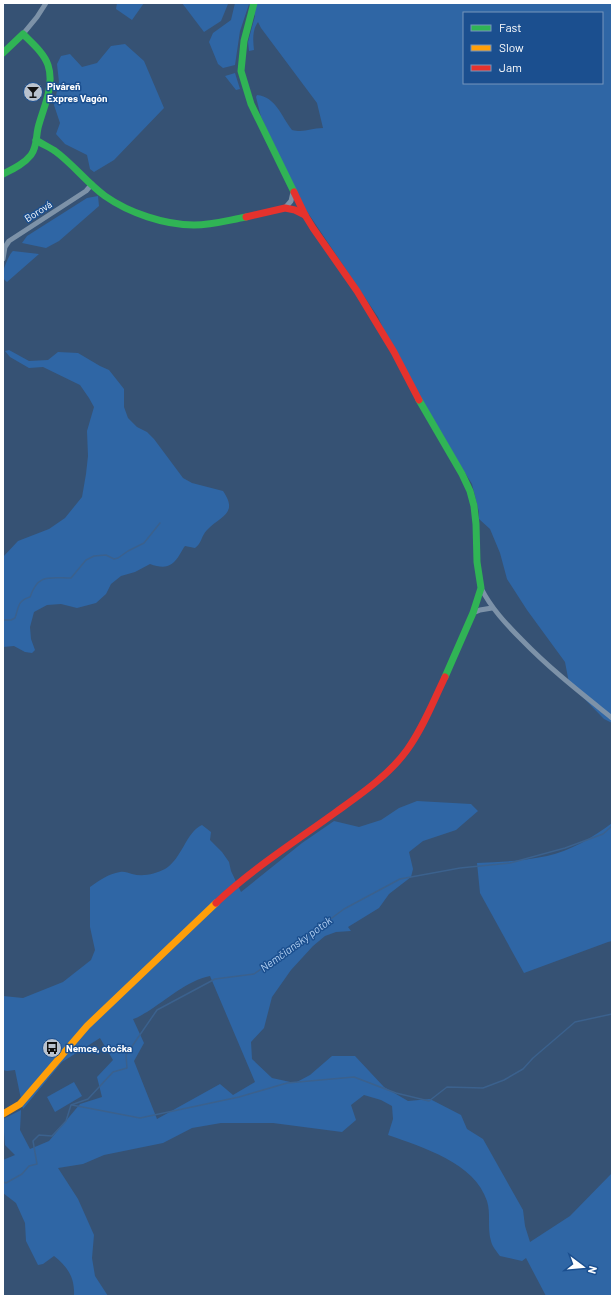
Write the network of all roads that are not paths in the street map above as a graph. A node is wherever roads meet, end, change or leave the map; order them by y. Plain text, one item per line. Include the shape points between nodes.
1 (46, 3) edge
2 (254, 3) edge
3 (23, 34) junction
4 (3, 53) edge
5 (36, 140) junction
6 (3, 174) edge
7 (92, 184) junction
8 (293, 192) junction
9 (284, 208) junction
10 (305, 215) junction
11 (3, 259) edge
12 (481, 588) junction
13 (492, 608) junction
14 (473, 613) junction
15 (612, 718) edge
16 (3, 1114) edge

1 - 3 street
2 - 8 street via 244,41 241,71 251,104
3 - 4 street
3 - 5 street via 45,58 50,77
5 - 6 street via 34,150 28,158
5 - 7 street via 55,151
7 - 9 street via 105,196 128,209 150,218 173,223 216,223
7 - 11 street, Borová via 86,191 9,241
8 - 9 street
8 - 10 street
9 - 10 street
10 - 12 street via 390,345 435,430 462,474 474,506
12 - 13 street
12 - 14 street
13 - 14 street
13 - 15 street via 543,662
14 - 16 street via 426,719 396,763 368,789 225,894 87,1026 20,1104

